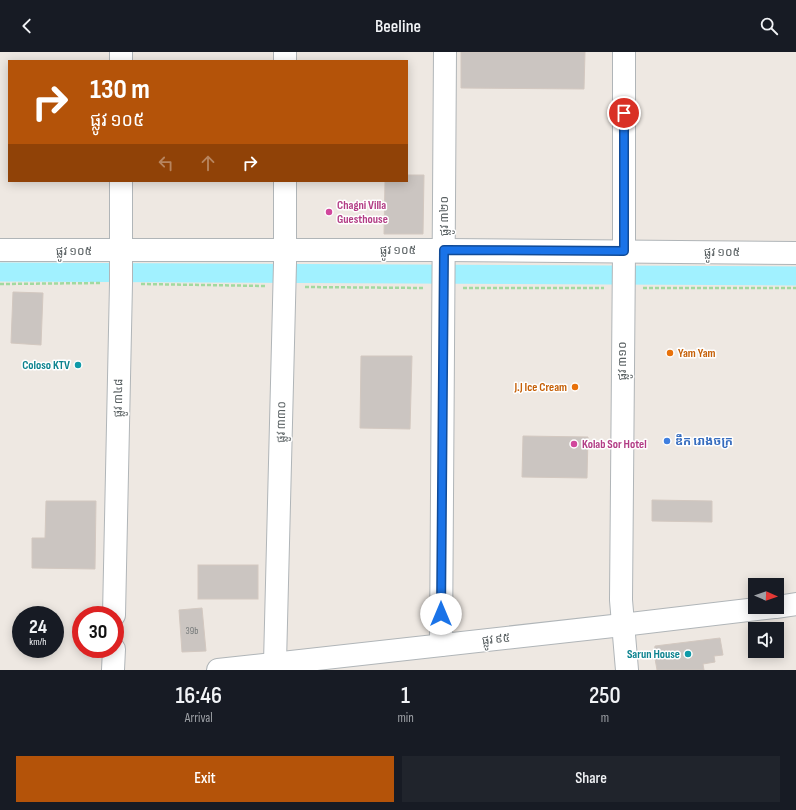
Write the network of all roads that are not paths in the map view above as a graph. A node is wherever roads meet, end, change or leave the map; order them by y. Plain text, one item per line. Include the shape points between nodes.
1 (445, 52) edge
2 (624, 52) edge
3 (121, 182) edge
4 (285, 182) edge
5 (0, 250) edge
6 (796, 253) edge
7 (121, 256) junction
8 (286, 257) junction
9 (444, 257) junction
10 (623, 269) junction
11 (796, 604) edge
12 (114, 606) edge
13 (784, 606) edge
14 (748, 610) edge
15 (622, 625) junction
16 (441, 645) junction
17 (114, 658) edge
18 (275, 663) junction
19 (114, 670) edge
20 (218, 670) edge
21 (627, 670) edge

1 - 9 street, ផ្លូវ ៣២០
2 - 10 street, ផ្លូវ ៣១០
3 - 7 street, ផ្លូវ ៣៤៨
4 - 8 street, ផ្លូវ ៣៣០
5 - 7 street, ផ្លូវ ១០៥
6 - 10 street, ផ្លូវ ១០៥
7 - 8 street, ផ្លូវ ១០៥
7 - 12 street, ផ្លូវ ៣៤៨
8 - 9 street, ផ្លូវ ១០៥
8 - 18 street, ផ្លូវ ៣៣០
9 - 10 street, ផ្លូវ ១០៥
9 - 16 street, ផ្លូវ ៣២០
10 - 15 street, ផ្លូវ ៣១០ via 620,600
11 - 13 street
14 - 15 street, ផ្លូវ ៩៥
15 - 16 street, ផ្លូវ ៩៥
15 - 21 street, ផ្លូវ ៣១០
16 - 18 street, ផ្លូវ ៩៥
17 - 19 street
18 - 20 street, ផ្លូវ ៩៥

